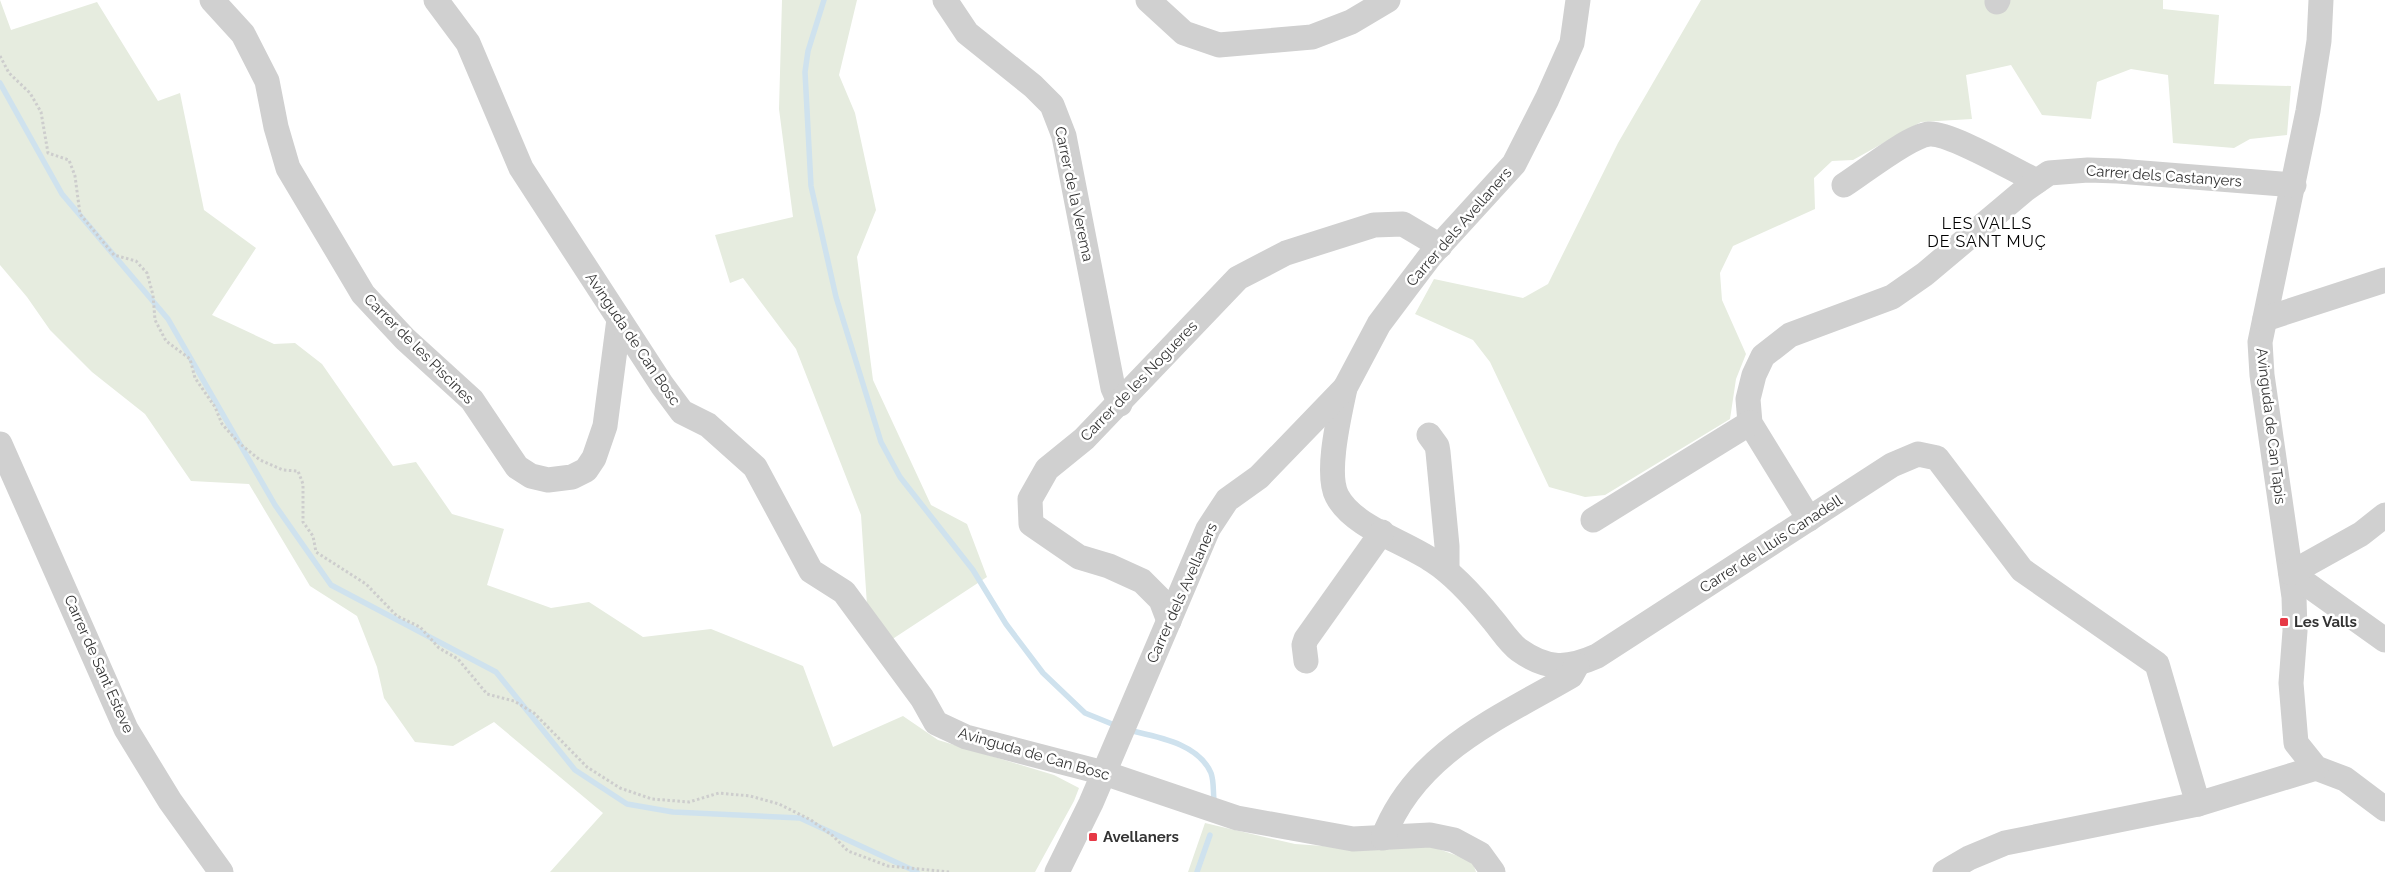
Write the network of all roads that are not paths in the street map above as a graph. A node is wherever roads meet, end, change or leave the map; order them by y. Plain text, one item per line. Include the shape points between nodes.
1 (212, 0) edge
2 (436, 0) edge
3 (945, 0) edge
4 (1148, 0) edge
5 (1388, 0) edge
6 (1578, 0) edge
7 (2321, 0) edge
8 (2037, 181) junction
9 (1844, 185) dead end
10 (2294, 185) junction
11 (1440, 246) junction
12 (2385, 280) edge
13 (2265, 319) junction
14 (620, 320) junction
15 (1345, 388) junction
16 (1120, 404) junction
17 (1750, 424) junction
18 (1429, 435) dead end
19 (0, 444) edge
20 (2385, 515) edge
21 (1809, 519) junction
22 (1593, 520) dead end
23 (1382, 532) junction
24 (1447, 571) junction
25 (2291, 573) junction
26 (1169, 621) junction
27 (2385, 640) edge
28 (1306, 661) dead end
29 (1577, 665) junction
30 (2316, 768) junction
31 (1104, 773) junction
32 (2198, 804) junction
33 (2385, 808) edge
34 (1382, 838) junction
35 (221, 872) edge
36 (1057, 872) edge
37 (1493, 872) edge
38 (1945, 872) edge

1 - 14 street, Carrer de les Piscines via 244,34 267,81 288,168 363,294 404,339 472,400 517,467 531,476 548,480 572,477 586,470 594,458 605,426
2 - 14 street, Avinguda de Can Bosc via 468,43 520,168
3 - 16 street, Carrer de la Verema via 967,33 1034,86 1056,112 1064,136 1113,388
4 - 5 street via 1184,33 1219,45 1312,38 1351,22
6 - 11 street, Carrer dels Avellaners via 1572,43 1514,164
7 - 10 street, Avinguda de Can Tapis via 2319,41
8 - 9 street via 1950,139 1930,134 1912,139
8 - 10 street, Carrer dels Castanyers via 2049,173 2088,170
8 - 17 street, Carrer dels Castanyers via 1926,274 1892,297 1790,335 1763,356 1750,391
10 - 13 street, Avinguda de Can Tapis
11 - 15 street, Carrer dels Avellaners via 1379,324
11 - 16 street, Carrer de les Nogueres via 1403,224 1374,226 1286,253 1255,268 1238,278
12 - 13 street
13 - 25 street, Avinguda de Can Tapis via 2260,342 2262,375
14 - 31 street, Avinguda de Can Bosc via 682,412 708,425 755,467 812,570 844,592 922,698 936,723 966,737
15 - 23 street, Carrer de Lluís Canadell via 1332,460 1336,495 1349,514
15 - 26 street, Carrer dels Avellaners via 1259,477 1227,500 1208,529
16 - 26 street, Carrer de les Nogueres via 1084,439 1046,469 1030,498 1031,524 1079,556 1142,581 1161,600
17 - 21 street
17 - 22 street
18 - 24 street via 1438,452
19 - 35 street, Carrer de Sant Esteve via 126,729 170,801
20 - 25 street via 2361,534
21 - 29 street, Carrer de Lluís Canadell via 1597,656
21 - 32 street, Carrer de Lluís Canadell via 1892,465 1918,454 1937,458 2022,570 2157,664
23 - 24 street, Carrer de Lluís Canadell
23 - 28 street via 1306,640
24 - 29 street, Carrer de Lluís Canadell via 1518,650 1553,666
25 - 27 street
25 - 30 street, Avinguda de Can Tapis via 2295,631 2291,683 2296,743
26 - 31 street, Carrer dels Avellaners
29 - 34 street via 1571,676 1476,729 1436,760 1400,803
30 - 32 street
30 - 33 street via 2345,779
31 - 34 street, Avinguda de Can Bosc via 1237,818 1338,837
31 - 36 street, Carrer dels Avellaners
32 - 38 street via 2005,843
34 - 37 street, Avinguda de Can Bosc via 1430,835 1454,840 1480,854

